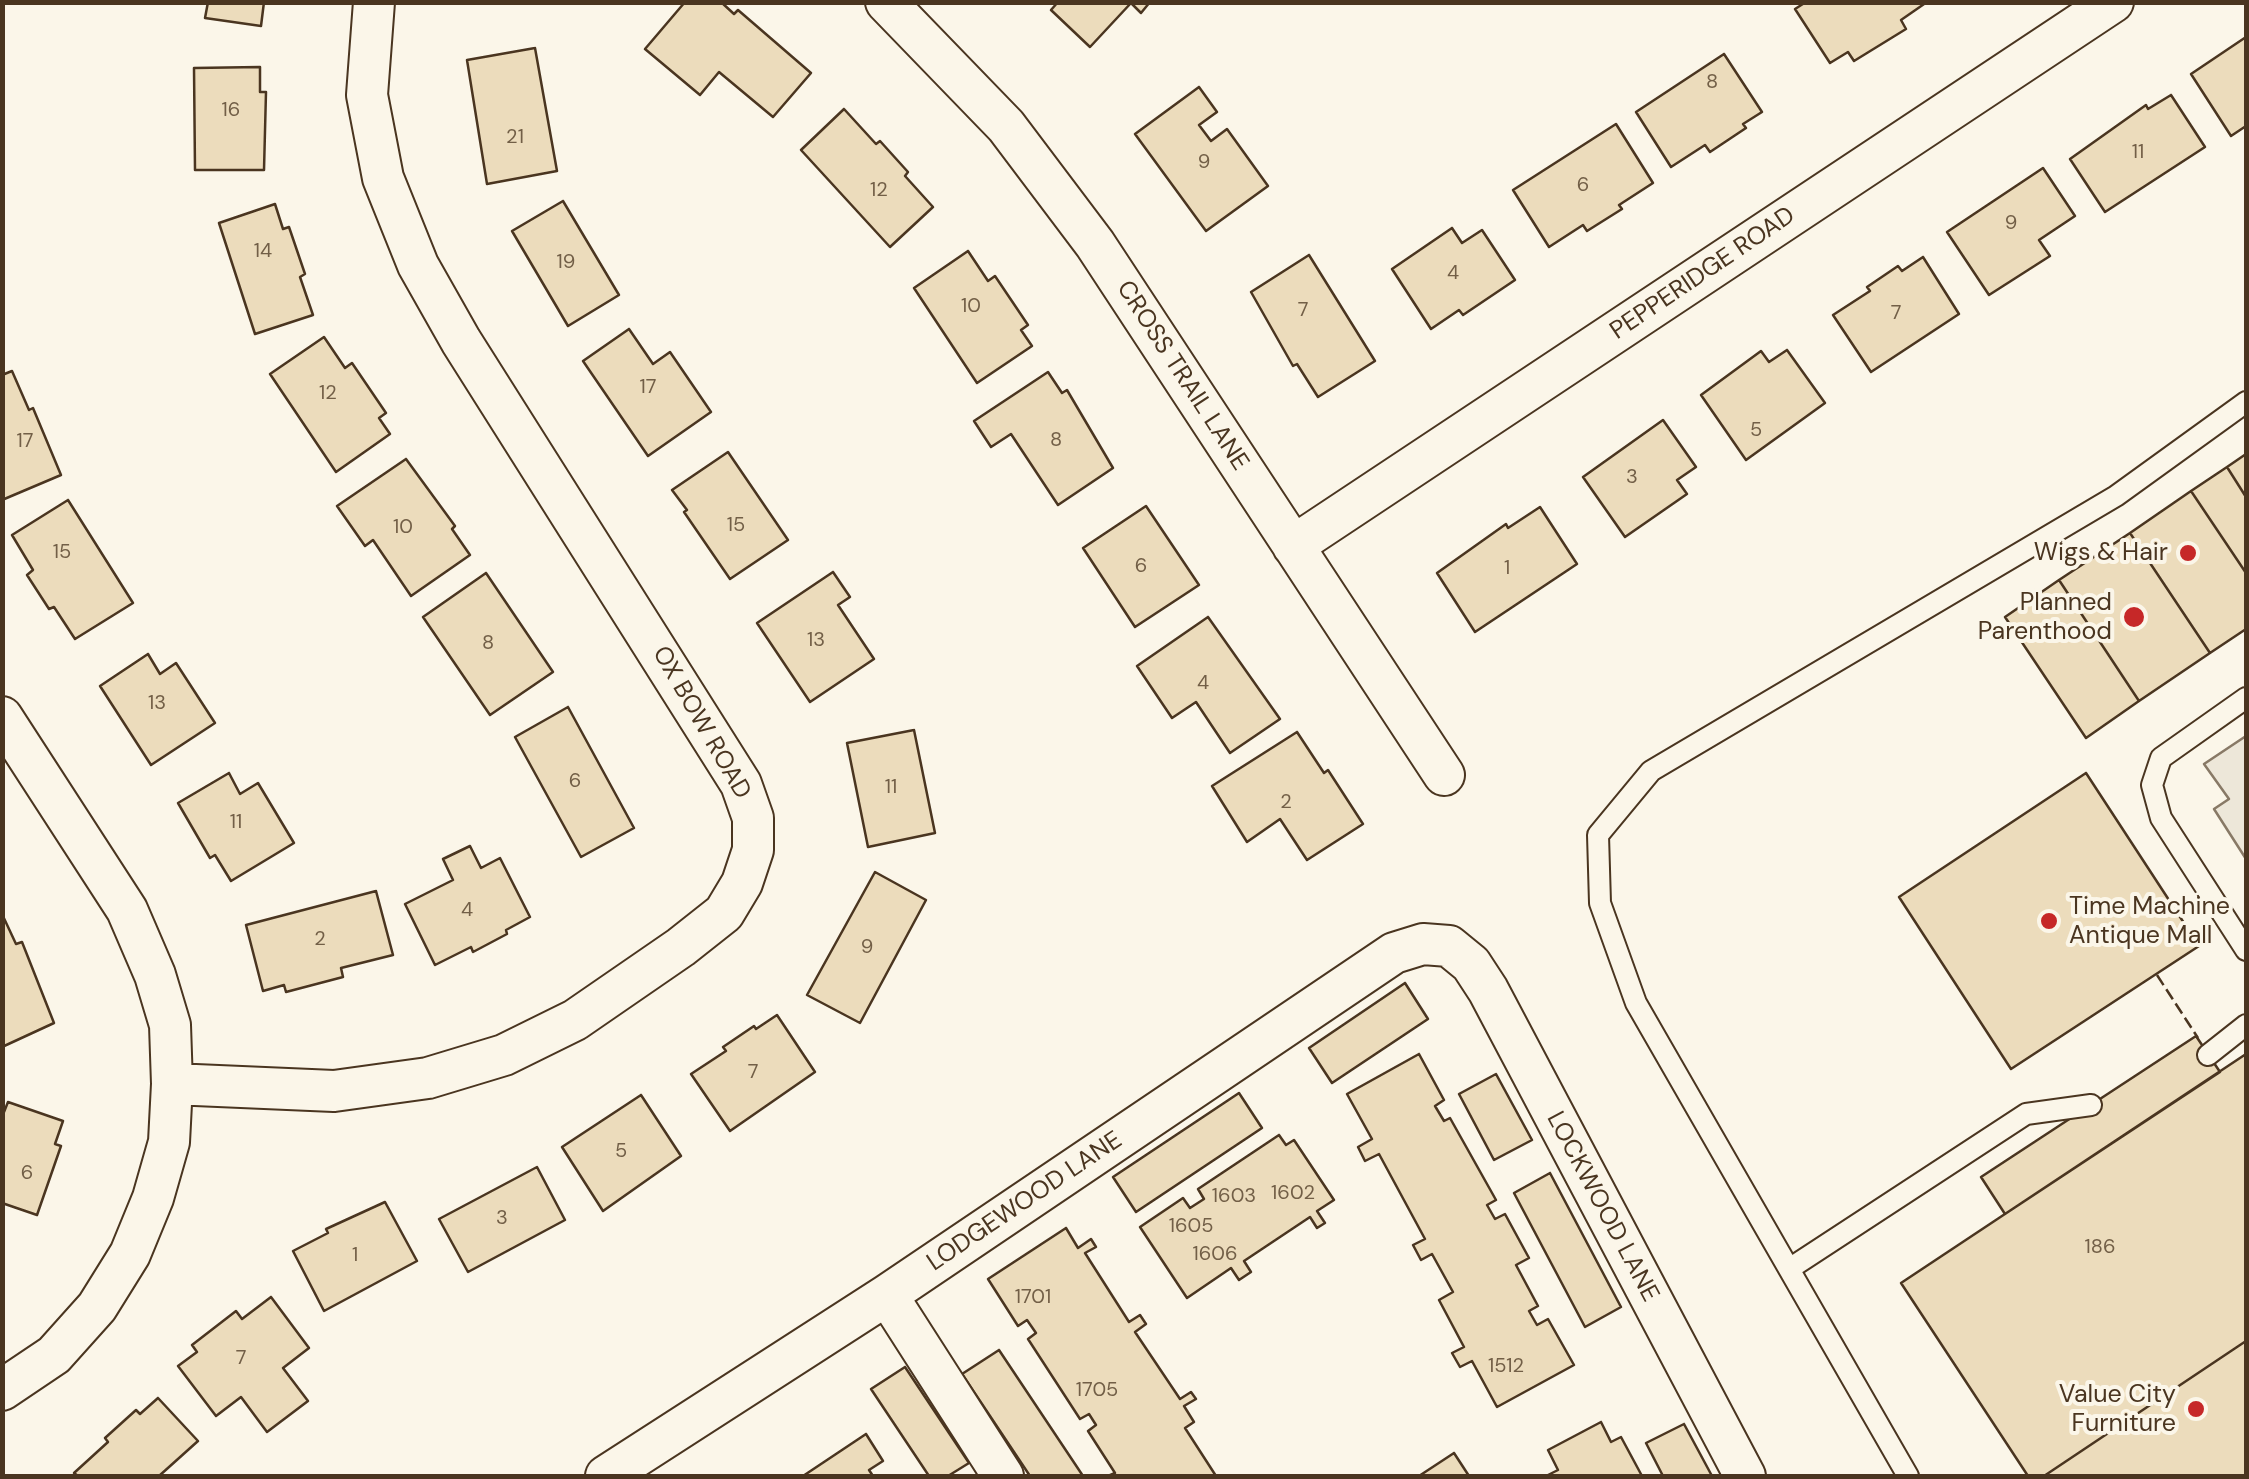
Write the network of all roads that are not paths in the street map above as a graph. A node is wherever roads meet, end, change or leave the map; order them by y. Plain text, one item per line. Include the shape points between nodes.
1 (374, 2) edge
2 (2097, 7) edge
3 (909, 11) edge
4 (2246, 402) edge
5 (1293, 546) junction
6 (2246, 698) edge
7 (2, 717) edge
8 (1444, 776) dead end
9 (1449, 946) joint
10 (2246, 950) edge
11 (2246, 1025) edge
12 (2208, 1055) dead end
13 (172, 1084) junction
14 (2091, 1104) dead end
15 (1789, 1269) junction
16 (887, 1295) junction
17 (2, 1390) edge
18 (606, 1476) edge
19 (1003, 1476) edge
20 (1744, 1476) edge
21 (1908, 1476) edge

1 - 13 street, OX BOW ROAD via 367,95 383,178 418,265 741,784 754,818 753,850 724,912 575,1020 504,1055 428,1078 334,1091
2 - 5 street, PEPPERIDGE ROAD
3 - 5 street, CROSS TRAIL LANE via 1095,244
4 - 15 lane via 2116,496 1651,771 1598,836 1600,903 1636,1002
5 - 8 street, CROSS TRAIL LANE
6 - 10 lane via 2162,758 2152,785 2161,818
7 - 13 street via 127,910 170,1025
9 - 16 street, LODGEWOOD LANE via 1423,944 1394,953
9 - 20 street, LOCKWOOD LANE via 1488,990
11 - 12 lane
13 - 17 street via 169,1142 130,1254 97,1307 54,1356
14 - 15 lane via 2026,1114
15 - 21 lane
16 - 18 street, LODGEWOOD LANE
16 - 19 street

